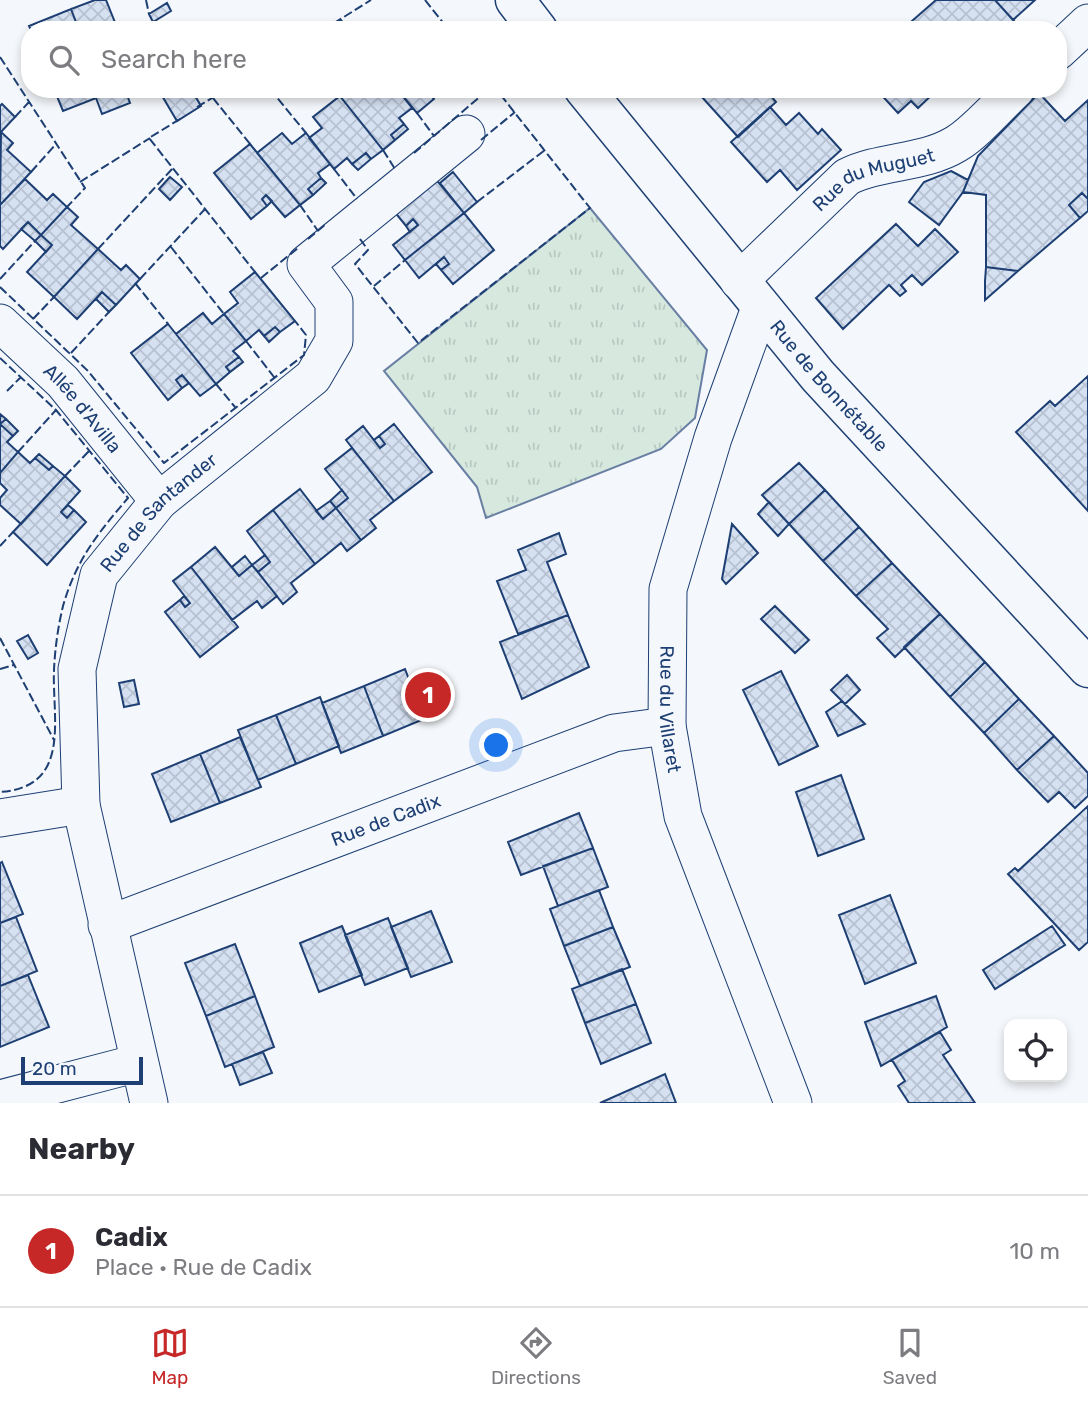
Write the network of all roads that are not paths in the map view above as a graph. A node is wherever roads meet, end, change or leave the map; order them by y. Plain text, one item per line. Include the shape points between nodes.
1 (515, 0) edge
2 (531, 21) edge
3 (1088, 23) edge
4 (1067, 43) edge
5 (591, 98) edge
6 (1006, 98) edge
7 (466, 134) dead end
8 (750, 294) junction
9 (0, 323) edge
10 (159, 501) junction
11 (1088, 668) edge
12 (667, 726) junction
13 (81, 805) junction
14 (0, 818) edge
15 (107, 925) junction
16 (138, 1063) junction
17 (0, 1099) edge
18 (149, 1103) edge
19 (793, 1103) edge

1 - 2 main road
3 - 4 street
5 - 8 main road, Rue de Bonnétable
6 - 8 street, Rue du Muguet via 957,144 847,177
7 - 10 street, Rue de Santander via 306,264 334,302 334,341 313,377
8 - 11 main road, Rue de Bonnétable via 818,376
8 - 12 street, Rue du Villaret via 668,589
9 - 10 street, Allée d'Avilla via 63,382
10 - 13 street, Rue de Santander via 99,575 77,669
12 - 15 street, Rue de Cadix via 614,733
12 - 19 street, Rue du Villaret via 683,816
13 - 14 street
13 - 15 street, Rue de Santander
15 - 16 street, Rue de Santander
16 - 17 street
16 - 18 street, Rue de Santander

